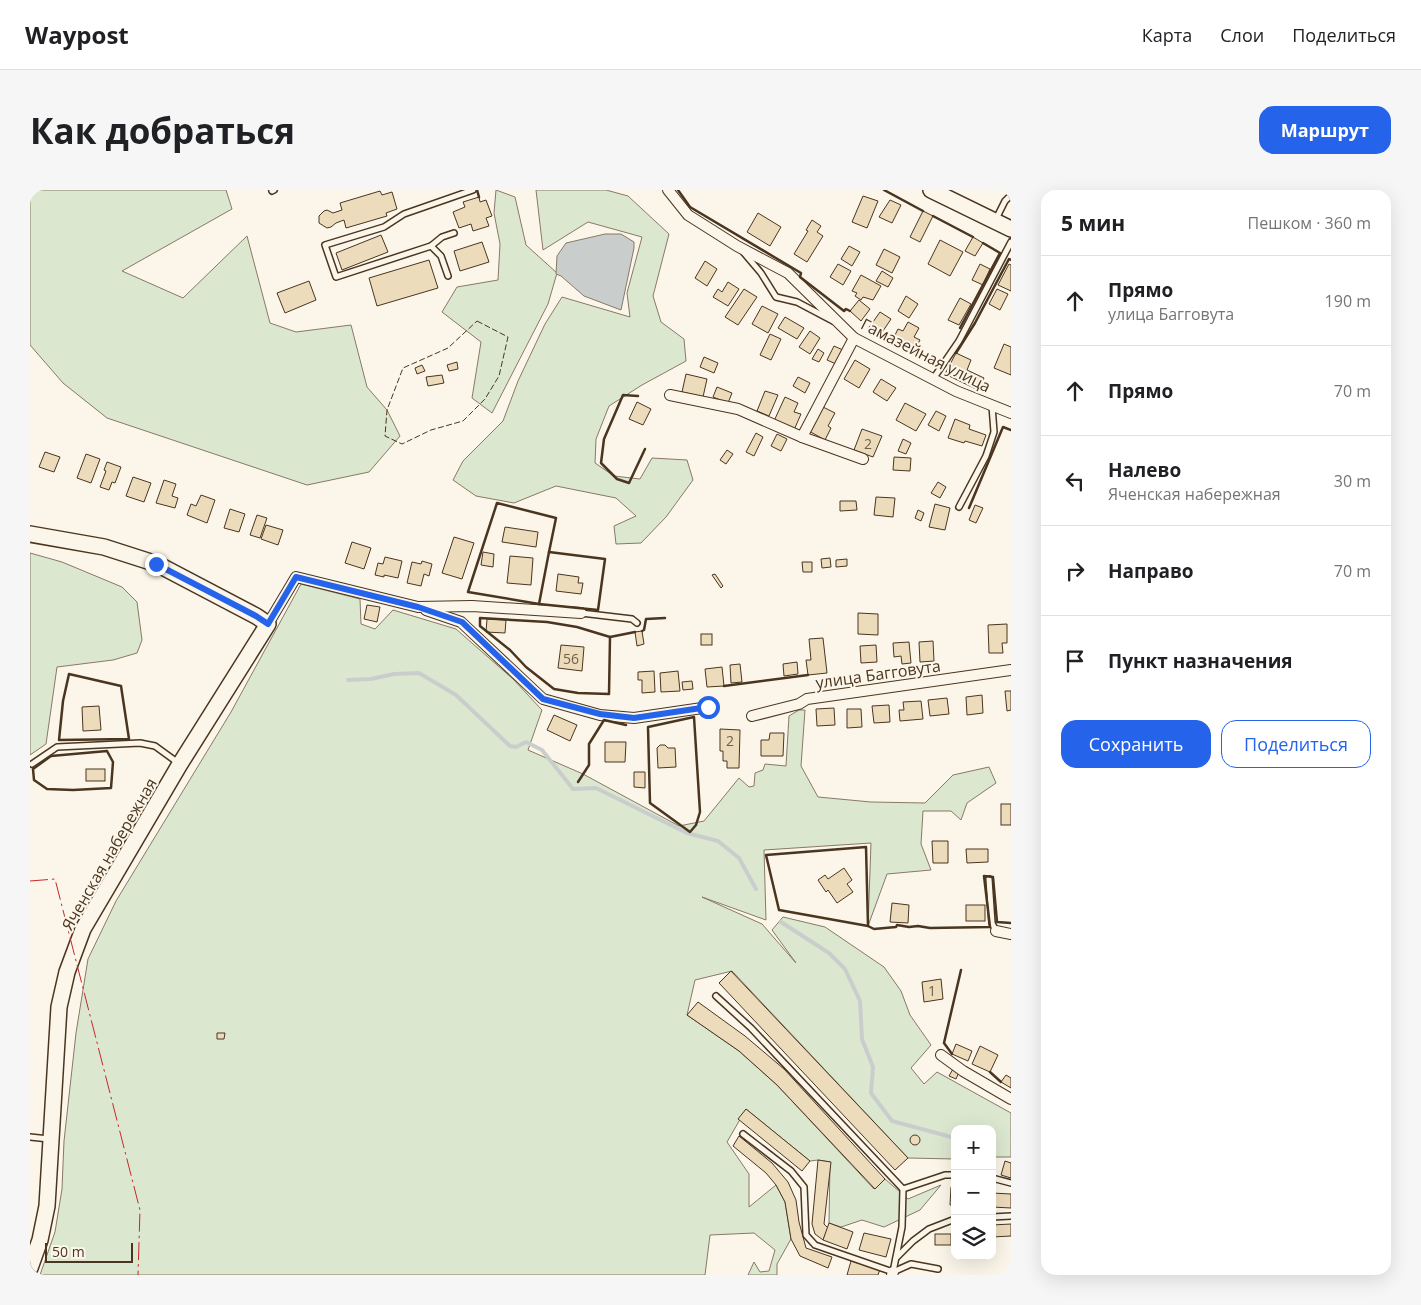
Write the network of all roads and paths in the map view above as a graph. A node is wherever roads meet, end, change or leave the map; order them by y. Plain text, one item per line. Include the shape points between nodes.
1 (473, 190) edge
2 (668, 190) edge
3 (931, 190) edge
4 (1011, 196) edge
5 (995, 222) junction
6 (1011, 229) edge
7 (454, 233) dead end
8 (1011, 242) edge
9 (431, 246) junction
10 (738, 246) junction
11 (448, 276) dead end
12 (838, 323) junction
13 (854, 338) junction
14 (933, 379) junction
15 (670, 395) dead end
16 (992, 405) junction
17 (1011, 413) edge
18 (802, 437) junction
19 (864, 459) dead end
20 (959, 507) dead end
21 (30, 534) edge
22 (418, 607) junction
23 (580, 613) joint
24 (637, 623) dead end
25 (268, 624) junction
26 (1011, 670) edge
27 (708, 707) dead end
28 (752, 716) dead end
29 (32, 764) dead end
30 (180, 764) junction
31 (989, 879) dead end
32 (996, 931) joint
33 (1011, 934) edge
34 (716, 996) dead end
35 (940, 1055) dead end
36 (1011, 1099) edge
37 (744, 1134) dead end
38 (30, 1137) edge
39 (52, 1139) junction
40 (951, 1175) edge
41 (996, 1179) edge
42 (1011, 1183) edge
43 (904, 1189) junction
44 (1011, 1216) edge
45 (996, 1217) edge
46 (951, 1221) edge
47 (896, 1258) junction
48 (30, 1268) edge
49 (938, 1269) dead end
50 (892, 1273) edge

1 - 9 lane via 404,214 384,227 325,245 336,277
2 - 10 street, Гамазейная улица via 688,215
3 - 5 street
4 - 5 lane
5 - 6 street
7 - 9 lane
8 - 14 lane via 959,341
9 - 11 lane via 440,256
10 - 12 street, Гамазейная улица via 788,273
10 - 12 lane via 776,296 797,302
12 - 13 street, Гамазейная улица
13 - 14 street, Гамазейная улица
13 - 18 street
14 - 16 street, Гамазейная улица
15 - 18 street via 738,409
16 - 17 street, Гамазейная улица
16 - 20 lane via 994,432 986,456
18 - 19 street
21 - 25 street via 104,547 156,564
22 - 23 street via 472,606
22 - 25 street, Яченская набережная via 296,577
22 - 27 street via 462,622 543,699 600,714 634,718
23 - 24 lane via 632,619
25 - 30 street, Яченская набережная
26 - 28 street, улица Багговута via 807,699
29 - 30 lane via 57,747 140,743 155,746
30 - 39 street, Яченская набережная via 83,929 67,972 59,1007
31 - 32 lane via 992,923
32 - 33 street
34 - 43 lane via 751,1028
35 - 36 street
37 - 50 lane via 791,1172 804,1187 806,1235 815,1245
38 - 39 lane
39 - 48 street, Яченская набережная via 47,1206
40 - 43 lane
41 - 42 lane
43 - 47 lane
44 - 45 lane
46 - 47 lane via 929,1229
47 - 50 lane
49 - 50 lane via 912,1264

